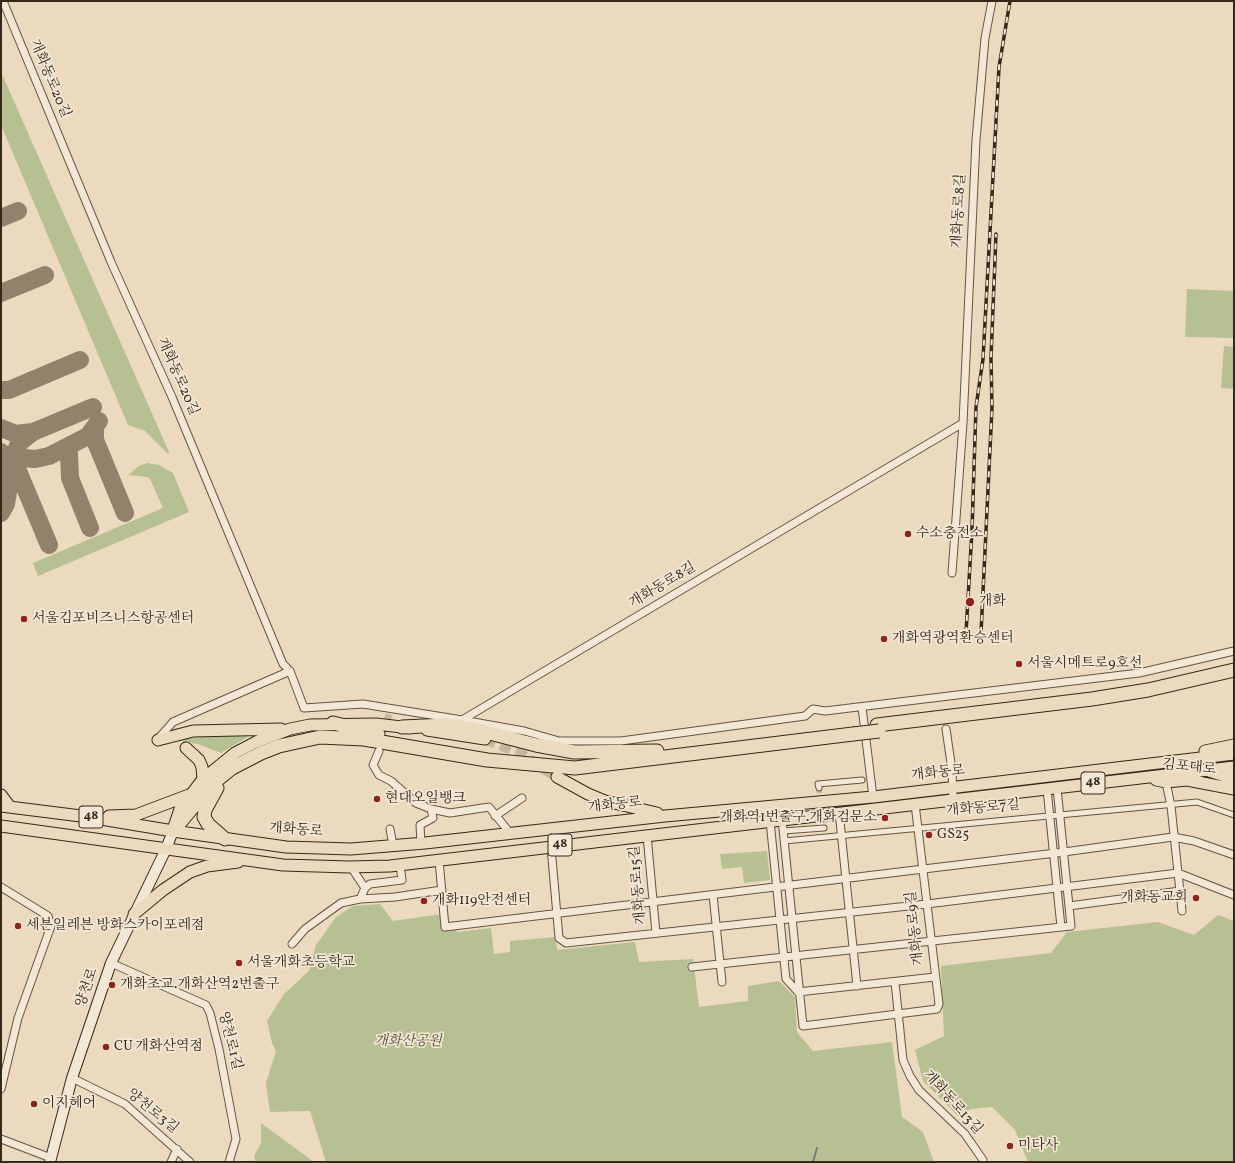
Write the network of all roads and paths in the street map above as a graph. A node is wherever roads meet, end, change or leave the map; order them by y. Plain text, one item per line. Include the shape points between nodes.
1 (3, 1) edge
2 (992, 1) edge
3 (963, 423) junction
4 (952, 573) dead end
5 (1234, 651) edge
6 (1234, 670) edge
7 (290, 671) junction
8 (1234, 678) edge
9 (862, 707) junction
10 (972, 716) junction
11 (462, 720) junction
12 (333, 723) junction
13 (402, 727) junction
14 (290, 729) junction
15 (946, 729) dead end
16 (853, 731) junction
17 (485, 739) tunnel mouth
18 (158, 740) joint
19 (1234, 746) edge
20 (186, 748) dead end
21 (379, 751) dead end
22 (675, 751) junction
23 (1234, 754) edge
24 (1167, 761) junction
25 (1234, 766) edge
26 (232, 768) junction
27 (1205, 769) junction
28 (557, 777) tunnel mouth
29 (1142, 777) junction
30 (203, 778) junction
31 (1234, 779) edge
32 (862, 780) dead end
33 (1010, 782) junction
34 (1166, 782) junction
35 (819, 788) dead end
36 (1052, 788) junction
37 (1234, 789) edge
38 (953, 794) junction
39 (1, 795) edge
40 (189, 795) junction
41 (994, 796) junction
42 (873, 797) junction
43 (522, 798) dead end
44 (914, 804) junction
45 (1171, 806) junction
46 (5, 807) edge
47 (430, 809) junction
48 (839, 812) junction
49 (1234, 815) edge
50 (495, 816) junction
51 (665, 816) junction
52 (1060, 816) junction
53 (89, 817) junction
54 (1050, 817) junction
55 (782, 819) junction
56 (770, 821) junction
57 (1, 826) edge
58 (824, 828) dead end
59 (918, 828) junction
60 (390, 829) dead end
61 (173, 831) junction
62 (783, 831) junction
63 (510, 833) junction
64 (648, 835) junction
65 (841, 835) junction
66 (1173, 837) junction
67 (225, 839) junction
68 (784, 841) junction
69 (421, 843) junction
70 (393, 845) junction
71 (550, 847) junction
72 (166, 849) junction
73 (1064, 852) junction
74 (1054, 854) junction
75 (1234, 855) edge
76 (247, 860) junction
77 (439, 860) junction
78 (400, 865) junction
79 (351, 867) junction
80 (923, 869) junction
81 (1178, 873) junction
82 (846, 879) junction
83 (402, 880) junction
84 (788, 886) junction
85 (1067, 886) junction
86 (1, 887) edge
87 (777, 887) junction
88 (1057, 887) junction
89 (365, 888) junction
90 (442, 890) junction
91 (1180, 892) junction
92 (402, 895) junction
93 (713, 895) junction
94 (1234, 895) edge
95 (360, 899) junction
96 (653, 902) junction
97 (927, 904) junction
98 (1069, 906) junction
99 (1182, 911) dead end
100 (850, 912) junction
101 (558, 913) junction
102 (134, 914) junction
103 (791, 919) junction
104 (780, 920) junction
105 (716, 927) junction
106 (1061, 927) junction
107 (656, 933) junction
108 (931, 941) junction
109 (292, 944) dead end
110 (853, 950) junction
111 (795, 956) junction
112 (784, 957) junction
113 (111, 963) junction
114 (720, 964) junction
115 (692, 967) dead end
116 (935, 977) junction
117 (722, 982) dead end
118 (894, 982) junction
119 (857, 986) junction
120 (798, 992) junction
121 (897, 1015) junction
122 (72, 1078) junction
123 (1, 1089) edge
124 (1, 1139) edge
125 (177, 1149) junction
126 (51, 1160) edge
127 (983, 1160) dead end
128 (171, 1162) edge
129 (190, 1162) edge
130 (229, 1162) edge

1 - 7 street, 개화동로20길 via 111,262 172,397 283,664
2 - 3 street, 개화동로8길 via 984,38 976,140
3 - 4 street, 개화동로8길
3 - 11 street, 개화동로8길
5 - 9 street via 1139,673
6 - 10 highway via 1148,690
7 - 11 street, 개화동로20길 via 304,708 364,704 390,711
7 - 18 street via 173,722
8 - 10 highway via 1149,698
9 - 11 street via 825,711 814,709 805,716 621,741 559,741 524,731
9 - 42 street
10 - 16 highway, bridge
12 - 13 main road
12 - 14 main road
12 - 22 highway via 391,737 538,760 576,761
13 - 17 main road
13 - 22 highway via 446,725 474,729 574,752
14 - 18 main road via 193,731
14 - 30 main road via 246,746
15 - 38 street
16 - 22 highway
16 - 26 highway via 575,768 487,760 364,739 320,737 279,746
19 - 24 main road
20 - 30 main road via 199,760
21 - 47 street via 373,765 380,775 391,781 416,803
23 - 24 main road, 개화동로 / 48
24 - 27 main road, 김포대로 / 48
24 - 33 main road, 개화동로 / 48
25 - 27 main road, 개화동로 / 48
26 - 61 highway via 208,790
26 - 67 highway via 204,810 208,824
27 - 29 main road, 개화동로 / 48
27 - 31 main road, 김포대로 / 48
28 - 51 main road via 605,801
29 - 34 main road, 김포대로 / 48
29 - 36 main road, 개화동로 / 48
30 - 40 main road
32 - 35 street via 818,784
33 - 38 main road, 개화동로 / 48
33 - 41 main road via 1006,788 992,791
34 - 37 main road, 김포대로 / 48 via 1186,780
34 - 45 street
36 - 41 main road, 개화동로 / 48
36 - 52 street
36 - 54 street
38 - 41 main road, 개화동로 / 48
38 - 42 main road, 개화동로 / 48
38 - 44 main road, 개화동로 / 48
39 - 46 main road
40 - 53 main road via 136,815
40 - 61 main road via 180,809
42 - 51 main road, 개화동로 / 48
43 - 50 street
44 - 48 main road, 개화동로 / 48
44 - 59 street, 개화동로9길
45 - 49 street, 개화동로7길 via 1197,802
45 - 52 street, 개화동로7길
45 - 66 street
46 - 53 main road, 개화동로 / 48
47 - 50 street via 450,813 489,807
47 - 69 street via 433,818 420,826
48 - 55 main road, 개화동로 / 48
48 - 65 street
50 - 63 street
51 - 63 main road, 개화동로 / 48
52 - 54 street, 개화동로7길
52 - 73 street
53 - 61 main road, 개화동로 / 48
54 - 59 street, 개화동로7길
54 - 74 street
55 - 56 main road, 개화동로 / 48
55 - 62 street
56 - 64 main road, 개화동로 / 48
56 - 87 street
57 - 72 main road, 개화동로
58 - 62 street
59 - 65 street, 개화동로7길
59 - 80 street, 개화동로9길
60 - 70 street
61 - 67 main road, 개화동로 / 48
61 - 72 main road, 양천로
62 - 68 street
63 - 69 main road, 개화동로 / 48
64 - 71 main road, 개화동로 / 48
64 - 96 street, 개화동로15길
65 - 68 street
65 - 82 street
66 - 73 street
66 - 75 street
66 - 81 street
67 - 70 main road, 개화동로 / 48 via 293,847 351,849
68 - 84 street
69 - 70 main road, 개화동로 / 48
71 - 77 main road, 개화동로 / 48
71 - 101 street
72 - 76 main road, 개화동로 / 48
72 - 102 main road, 양천로
73 - 74 street
73 - 85 street
74 - 80 street
74 - 88 street
76 - 79 main road, 개화동로 / 48 via 283,865
76 - 102 main road via 207,866 190,872
77 - 78 main road, 개화동로 / 48
77 - 90 street
78 - 79 main road, 개화동로 / 48
78 - 83 street
79 - 89 street
80 - 82 street
80 - 97 street, 개화동로9길
81 - 85 street
81 - 91 street
81 - 94 street
82 - 84 street
82 - 100 street
83 - 89 street via 370,884
83 - 92 street
84 - 87 street
84 - 103 street
85 - 88 street
85 - 98 street
86 - 123 street via 48,916 51,926 18,1018
87 - 93 street
87 - 104 street
88 - 97 street
88 - 106 street
89 - 95 street
90 - 92 street
90 - 101 street via 445,927
91 - 98 street
91 - 99 street
92 - 95 street
93 - 96 street
93 - 105 street
95 - 109 street via 341,903 328,911 305,929
96 - 101 street
96 - 107 street, 개화동로15길
97 - 100 street
97 - 108 street, 개화동로9길
98 - 106 street via 1071,926
100 - 103 street
100 - 110 street
101 - 107 street via 559,938 566,943
102 - 113 main road, 양천로
103 - 104 street
103 - 111 street
104 - 105 street
104 - 112 street
105 - 107 street
105 - 114 street
106 - 108 street
108 - 110 street
108 - 116 street, 개화동로9길
110 - 111 street
110 - 119 street
111 - 112 street
111 - 120 street
112 - 114 street
112 - 120 street via 786,979
113 - 122 main road, 양천로
113 - 130 street, 양천로1길 via 206,1005 219,1050 236,1139
114 - 115 street
114 - 117 street
116 - 118 street
116 - 121 street, 개화동로9길 via 937,1009
118 - 119 street
118 - 121 street, 개화동로13길
119 - 120 street
120 - 121 street via 803,1026
121 - 127 street, 개화동로13길 via 903,1060 913,1080 919,1090 965,1134
122 - 125 street, 양천로3길 via 126,1104
122 - 126 main road, 양천로
124 - 126 street
125 - 128 street
125 - 129 street, 양천로3길

